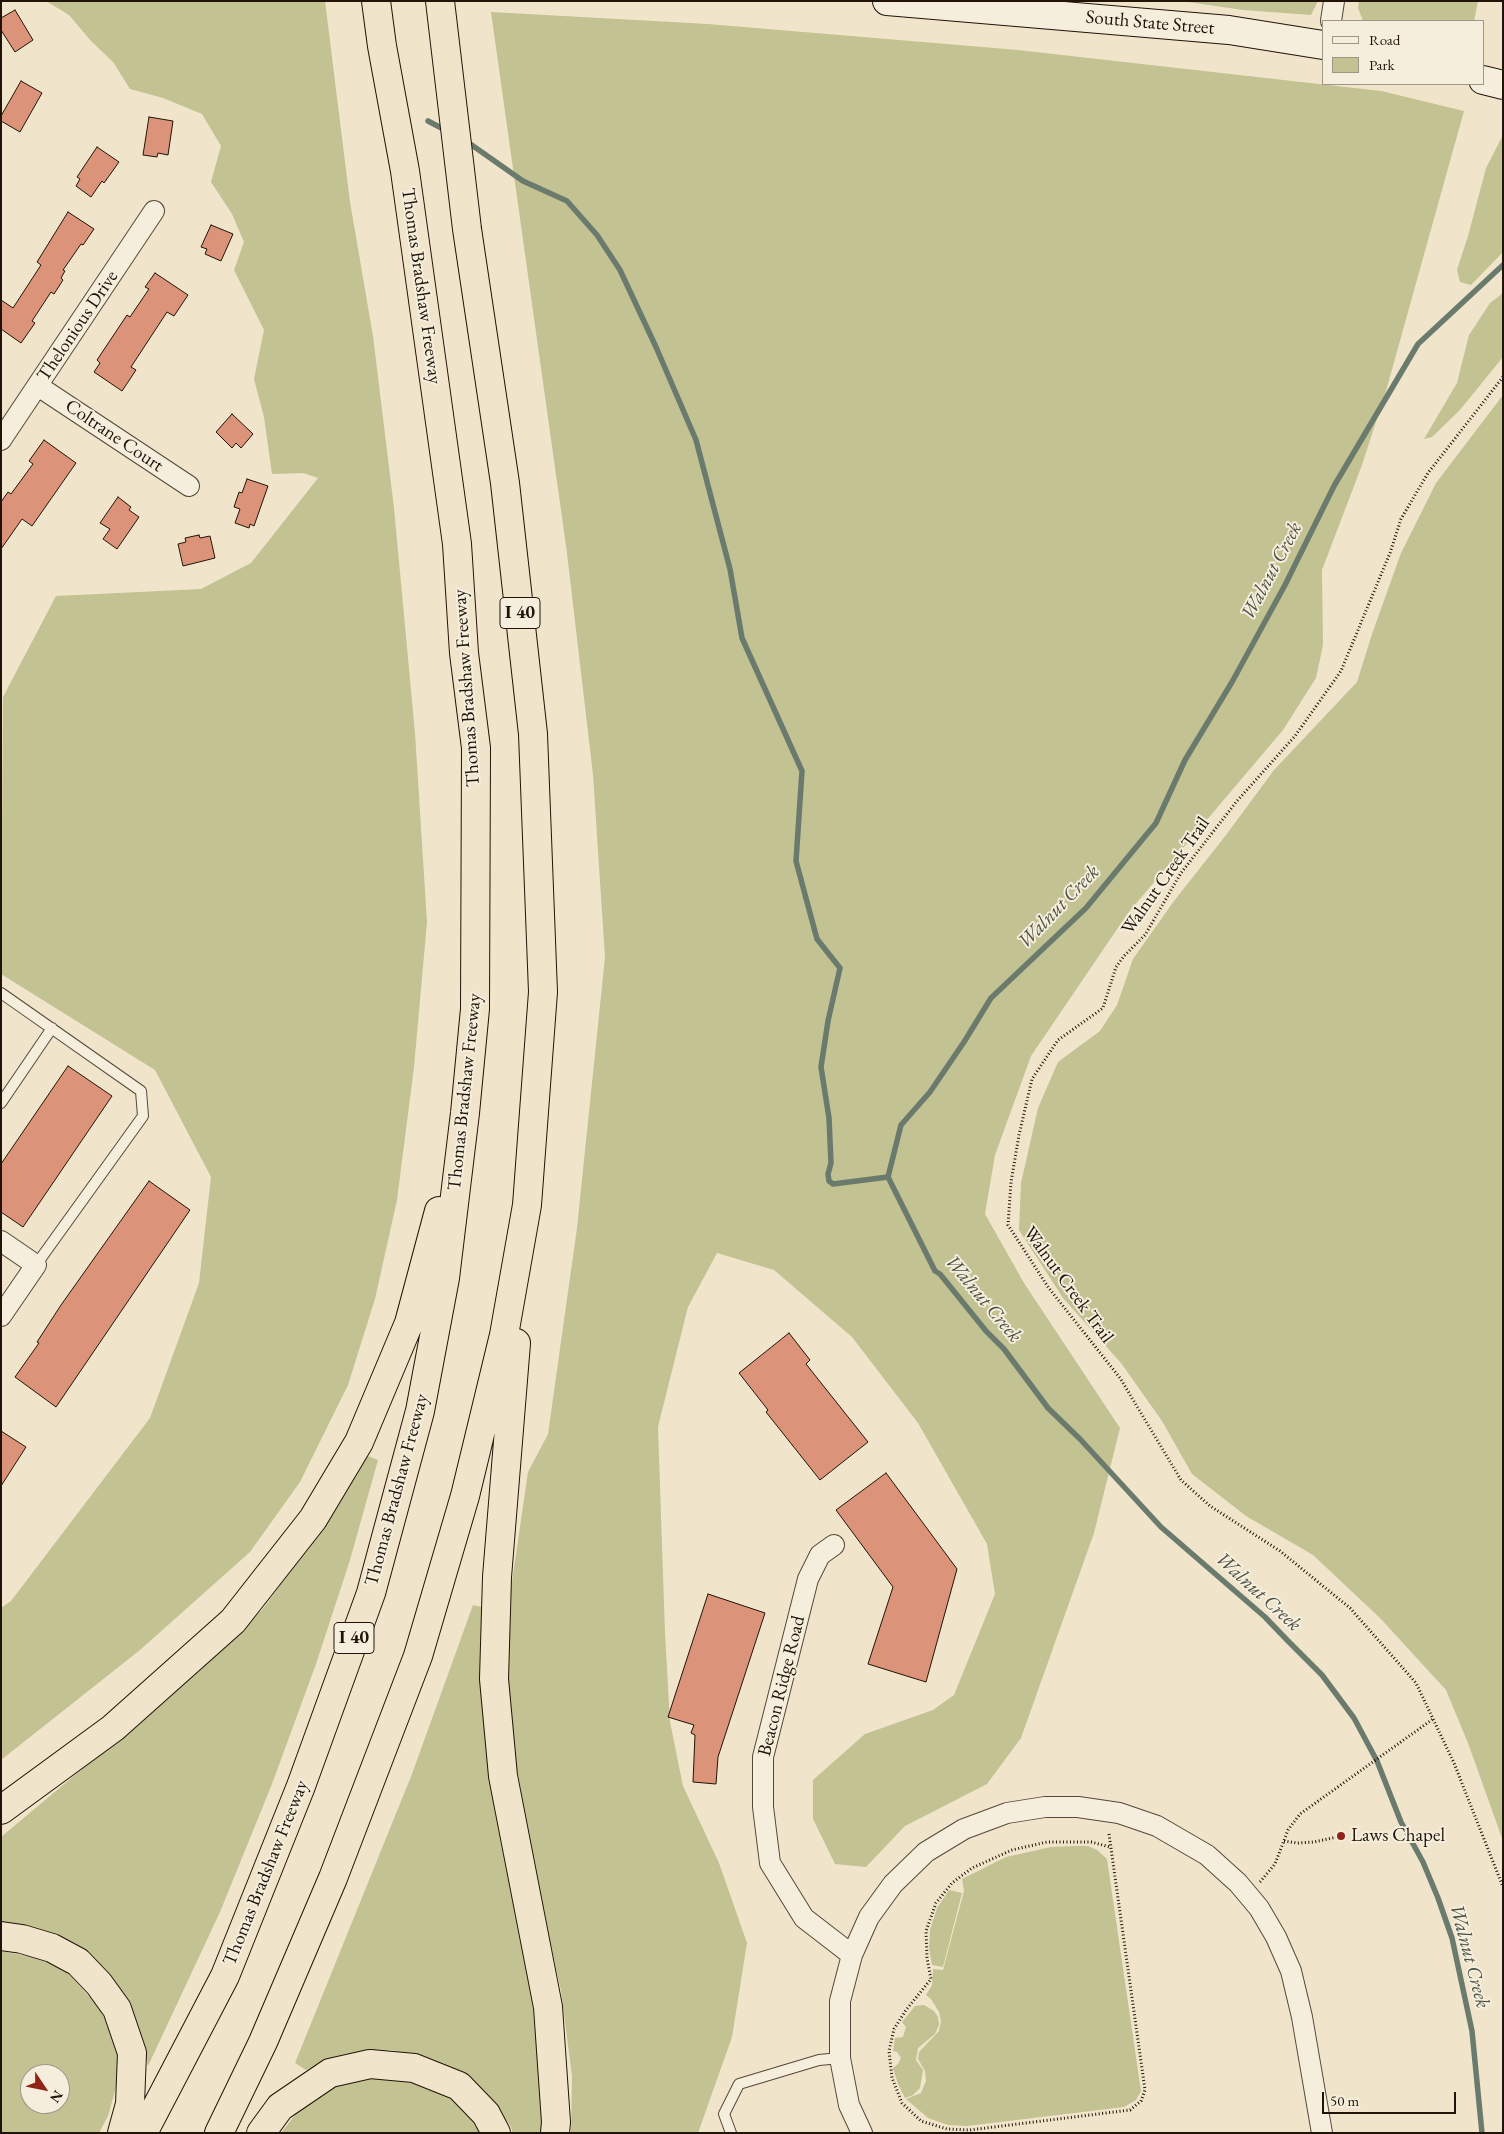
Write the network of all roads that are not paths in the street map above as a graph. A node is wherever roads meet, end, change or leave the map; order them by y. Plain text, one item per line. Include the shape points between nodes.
1 (376, 1) edge
2 (887, 1) edge
3 (1334, 1) edge
4 (951, 4) edge
5 (442, 13) edge
6 (1331, 20) edge
7 (1322, 45) edge
8 (1484, 80) edge
9 (1503, 85) edge
10 (154, 211) dead end
11 (38, 386) junction
12 (1, 440) edge
13 (189, 486) dead end
14 (1, 993) edge
15 (52, 1028) junction
16 (1, 1104) edge
17 (465, 1113) junction
18 (527, 1205) junction
19 (1, 1241) edge
20 (36, 1265) junction
21 (1, 1316) edge
22 (834, 1545) dead end
23 (1, 1810) edge
24 (1, 1936) edge
25 (852, 1955) junction
26 (840, 2058) junction
27 (122, 2133) edge
28 (143, 2133) edge
29 (219, 2133) edge
30 (261, 2133) edge
31 (496, 2133) edge
32 (555, 2133) edge
33 (731, 2133) edge
34 (862, 2133) edge
35 (1322, 2133) edge

1 - 17 highway, Thomas Bradshaw Freeway / I 40 via 405,171 457,544 464,653 476,748 475,1009
2 - 4 street, South State Street
3 - 6 street
4 - 7 street, South State Street via 1229,30
5 - 18 highway, I 40 via 467,229 505,483 534,734 542,992
8 - 9 street
10 - 11 street, Thelonious Drive
11 - 12 street, Thelonious Drive
11 - 13 street, Coltrane Court
14 - 15 lane
15 - 16 lane
15 - 20 lane via 141,1091 144,1116
17 - 23 highway via 408,1323 359,1442 313,1519 234,1622 113,1728
17 - 28 highway, Thomas Bradshaw Freeway / I 40 via 444,1278 420,1411 370,1593 300,1786 225,1976
18 - 29 highway, I 40 via 504,1335 465,1496 418,1656 333,1878 263,2042
18 - 32 highway via 498,1577 494,1679 503,1776 548,2007
19 - 20 street
20 - 21 street
22 - 25 street, Beacon Ridge Road via 820,1555 808,1579 763,1757 763,1807 770,1863 804,1918
24 - 27 highway via 52,1948 78,1962 117,2009 132,2053 130,2104
25 - 26 street via 840,2002
25 - 35 street via 869,1917 893,1884 926,1852 964,1829 1007,1813 1045,1807 1078,1807 1119,1813 1148,1822 1207,1855 1238,1883 1259,1908 1276,1937 1291,1971 1302,2017
26 - 33 lane via 819,2060 739,2084 724,2114
26 - 34 street via 850,2105
30 - 31 highway via 280,2107 330,2073 370,2064 414,2068 459,2086 486,2114

